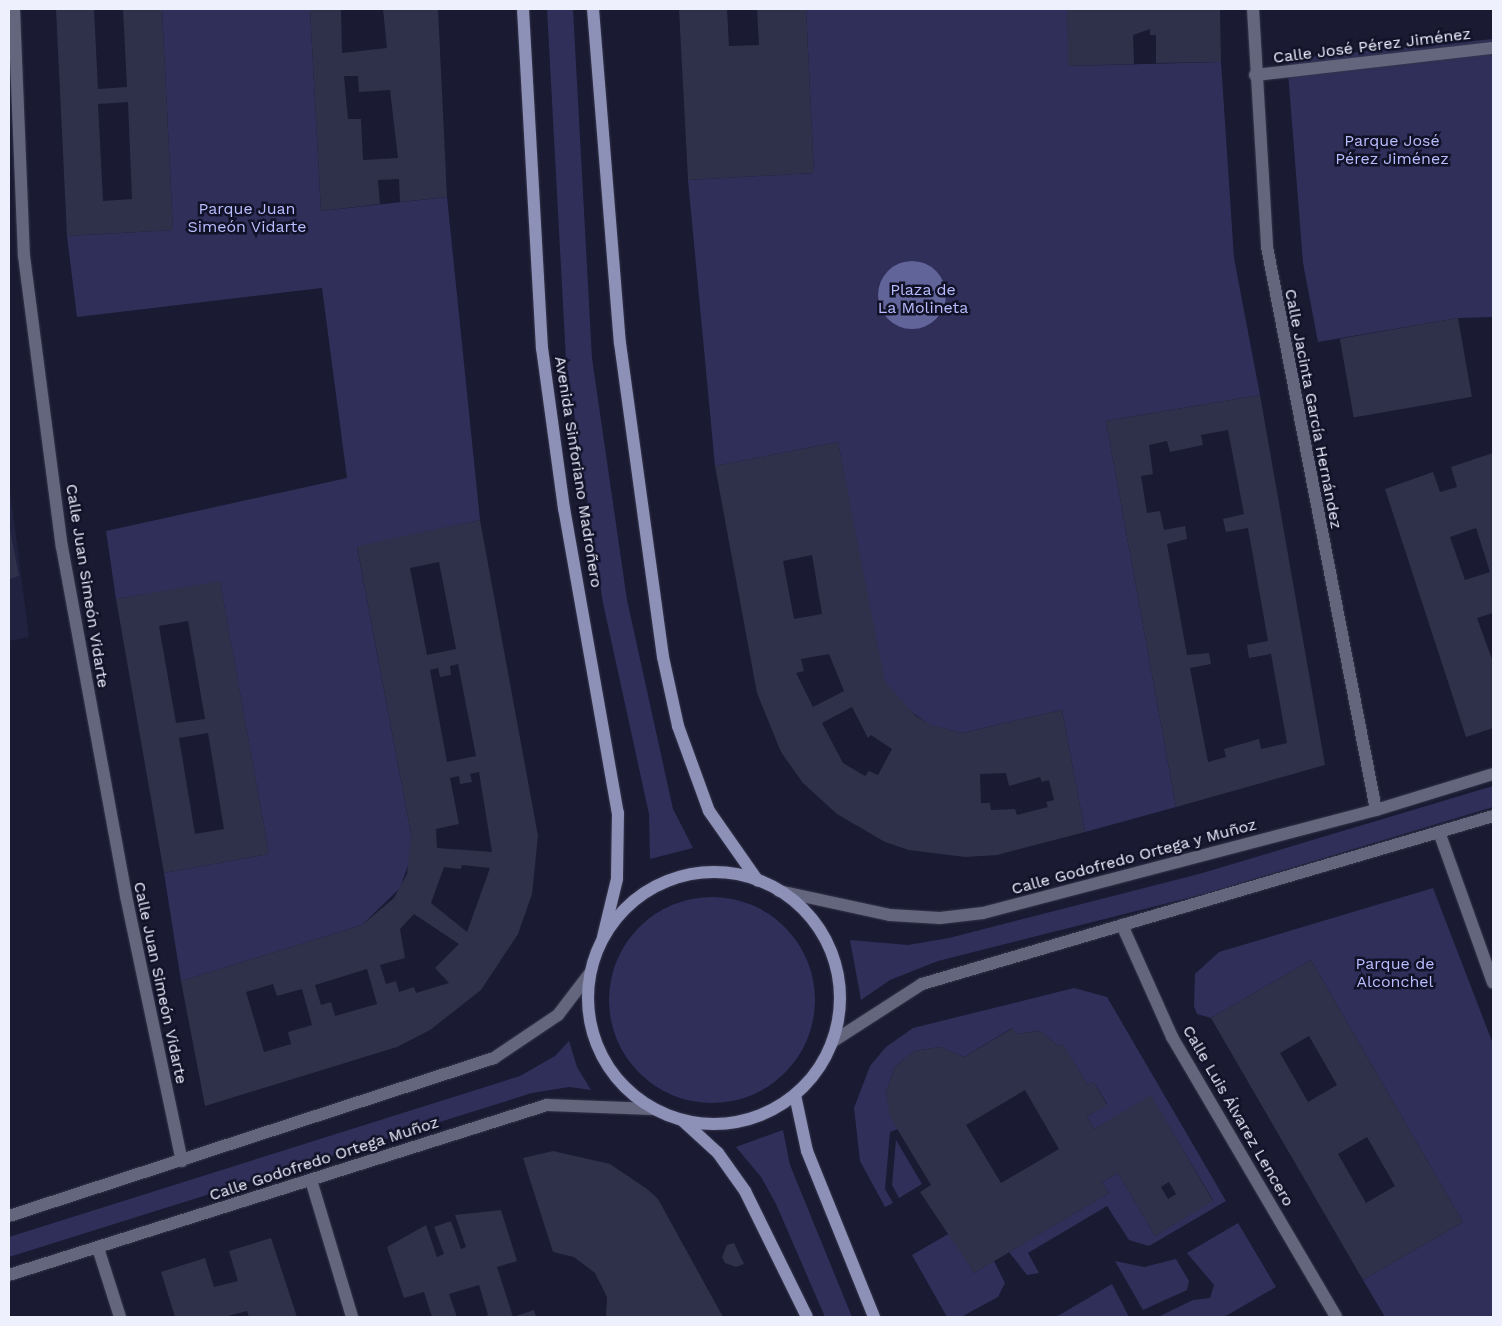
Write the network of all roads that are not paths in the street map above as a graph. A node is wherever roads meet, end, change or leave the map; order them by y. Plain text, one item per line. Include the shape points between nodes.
1 (14, 9) edge
2 (523, 9) edge
3 (593, 9) edge
4 (1253, 9) edge
5 (1493, 48) edge
6 (1255, 76) junction
7 (1493, 774) edge
8 (1376, 810) junction
9 (1493, 816) edge
10 (1439, 832) junction
11 (758, 881) junction
12 (779, 891) junction
13 (1122, 925) junction
14 (603, 937) junction
15 (590, 973) junction
16 (1493, 983) edge
17 (832, 1042) junction
18 (795, 1095) junction
19 (653, 1109) junction
20 (682, 1120) junction
21 (182, 1161) junction
22 (311, 1180) junction
23 (9, 1216) edge
24 (98, 1248) junction
25 (9, 1275) edge
26 (120, 1317) edge
27 (352, 1317) edge
28 (807, 1317) edge
29 (874, 1317) edge
30 (1334, 1317) edge

1 - 21 street, Calle Juan Simeón Vidarte via 24,256 62,547 127,906
2 - 14 main road, Avenida Sinforiano Madroñero via 542,348 564,508 618,813 617,879
3 - 11 main road via 620,343 663,657 678,726 702,794
4 - 6 street, Calle Jacinta García Hernández
5 - 6 street, Calle José Pérez Jiménez
6 - 8 street, Calle Jacinta García Hernández via 1267,247 1280,328
7 - 8 street, Calle Godofredo Ortega y Muñoz
8 - 12 street, Calle Godofredo Ortega y Muñoz via 983,913 940,918 890,915
9 - 10 street
10 - 13 street
10 - 16 street
11 - 12 main road
11 - 14 main road via 718,872 660,883 628,906
12 - 17 main road via 812,919 833,955 840,997
13 - 17 street via 922,984
13 - 30 street, Calle Luis Álvarez Lencero via 1172,1037
14 - 15 main road
15 - 19 main road via 589,1018 599,1051 622,1084
15 - 21 street via 558,1015 494,1058
17 - 18 main road via 814,1074
18 - 20 main road via 777,1108 736,1122
18 - 29 main road via 807,1152
19 - 20 main road
19 - 22 street, Calle Godofredo Ortega Muñoz via 547,1106
20 - 28 main road via 718,1154 745,1191
21 - 23 street
22 - 24 street, Calle Godofredo Ortega Muñoz
22 - 27 street
24 - 25 street, Calle Godofredo Ortega Muñoz
24 - 26 street

